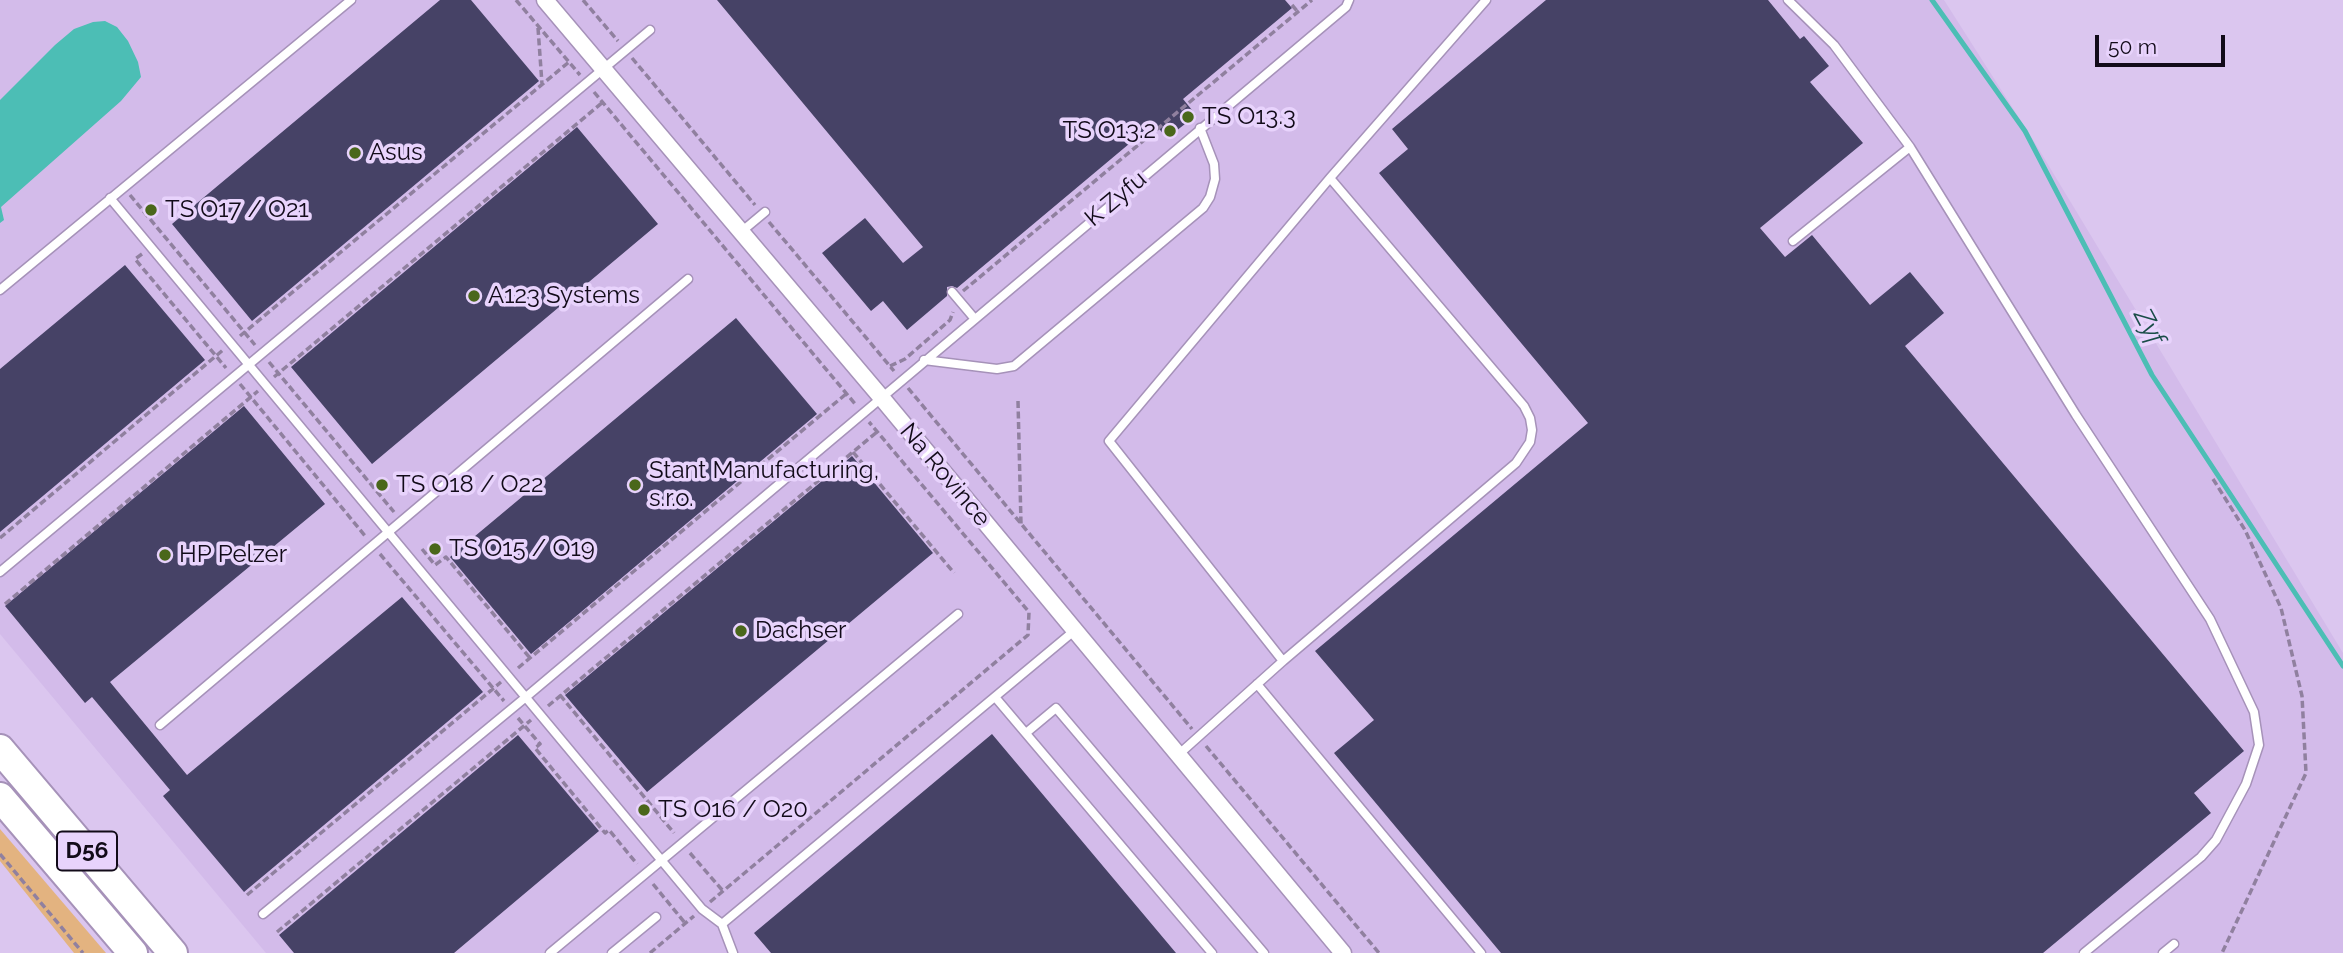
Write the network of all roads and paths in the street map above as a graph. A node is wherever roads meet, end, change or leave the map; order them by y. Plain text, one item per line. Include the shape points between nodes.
1 (351, 0) edge
2 (516, 0) edge
3 (545, 0) edge
4 (583, 0) edge
5 (1297, 0) edge
6 (1312, 0) edge
7 (1349, 0) edge
8 (1486, 0) edge
9 (1787, 0) edge
10 (1298, 12) junction
11 (538, 25) junction
12 (650, 30) dead end
13 (626, 50) junction
14 (569, 62) junction
15 (603, 70) junction
16 (587, 83) junction
17 (542, 84) junction
18 (603, 102) junction
19 (1200, 128) junction
20 (1910, 147) junction
21 (1331, 178) junction
22 (110, 198) junction
23 (764, 213) junction
24 (741, 232) junction
25 (165, 236) dead end
26 (1793, 241) dead end
27 (151, 247) junction
28 (688, 279) dead end
29 (0, 290) edge
30 (954, 294) junction
31 (974, 318) junction
32 (231, 344) junction
33 (216, 356) junction
34 (924, 360) junction
35 (248, 365) junction
36 (890, 366) junction
37 (234, 377) junction
38 (901, 379) junction
39 (265, 385) junction
40 (846, 394) junction
41 (251, 397) junction
42 (881, 397) junction
43 (1018, 401) dead end
44 (862, 413) junction
45 (877, 432) junction
46 (853, 452) junction
47 (2213, 479) dead end
48 (1021, 526) junction
49 (388, 533) junction
50 (0, 538) edge
51 (373, 546) junction
52 (422, 549) dead end
53 (0, 572) edge
54 (954, 573) dead end
55 (5, 604) dead end
56 (958, 614) dead end
57 (1074, 631) junction
58 (530, 658) junction
59 (1283, 661) junction
60 (508, 677) junction
61 (1257, 684) junction
62 (493, 689) junction
63 (560, 695) junction
64 (526, 697) junction
65 (995, 697) junction
66 (511, 710) junction
67 (539, 713) junction
68 (160, 725) dead end
69 (524, 725) junction
70 (1026, 733) junction
71 (1199, 737) junction
72 (0, 749) edge
73 (1178, 755) junction
74 (0, 797) edge
75 (605, 833) dead end
76 (683, 844) junction
77 (0, 854) edge
78 (663, 860) junction
79 (723, 891) junction
80 (247, 895) dead end
81 (702, 909) junction
82 (263, 914) dead end
83 (656, 917) dead end
84 (722, 924) junction
85 (277, 932) dead end
86 (2174, 944) dead end
87 (83, 953) edge
88 (133, 953) edge
89 (173, 953) edge
90 (550, 953) edge
91 (612, 953) edge
92 (650, 953) edge
93 (733, 953) edge
94 (1212, 953) edge
95 (1264, 953) edge
96 (1343, 953) edge
97 (1379, 953) edge
98 (1481, 953) edge
99 (2084, 953) edge
100 (2163, 953) edge
101 (2222, 953) edge

1 - 22 lane
2 - 11 path
3 - 15 street, Na Rovince
4 - 13 path
5 - 10 path via 1291,5
6 - 10 path
7 - 19 lane, K Zyfu
8 - 21 lane
9 - 20 lane via 1833,45
10 - 30 path
11 - 14 path
11 - 17 path
12 - 13 lane
13 - 15 lane
13 - 23 path
14 - 16 path
14 - 17 path
15 - 16 lane
15 - 24 street, Na Rovince
16 - 18 path
16 - 35 lane
17 - 32 path
18 - 39 path
18 - 40 path
19 - 31 lane, K Zyfu
19 - 34 lane via 1214,164 1210,197 1119,279 1014,366 997,369
20 - 26 lane
20 - 99 lane via 2210,619 2254,712 2259,746 2246,784 2216,841
21 - 59 lane via 1109,441
21 - 59 lane via 1524,406 1532,430 1516,463
22 - 27 lane
22 - 29 lane
23 - 24 lane
23 - 36 path
24 - 42 street, Na Rovince
25 - 27 path
27 - 32 lane
27 - 33 path via 135,259
28 - 49 lane
30 - 31 lane
30 - 36 path via 949,303 950,320 905,359
31 - 34 lane, K Zyfu
32 - 33 path
32 - 35 lane
33 - 37 path
33 - 50 path
34 - 38 lane, K Zyfu
35 - 37 lane
35 - 39 lane
36 - 38 path
37 - 41 path
37 - 53 lane
38 - 42 lane, K Zyfu
38 - 48 path
39 - 41 path
39 - 49 lane
40 - 44 path
40 - 58 path
41 - 51 path
41 - 55 path
42 - 44 lane, K Zyfu
42 - 57 street, Na Rovince
43 - 48 path
44 - 45 path
44 - 64 lane, K Zyfu
45 - 46 path
45 - 79 path via 1029,612 1028,635
46 - 54 path
46 - 63 path
47 - 101 path via 2245,530 2281,608 2302,696 2306,773
48 - 71 path
49 - 51 lane
49 - 60 lane
51 - 62 path
51 - 68 lane
52 - 58 path via 435,565 446,557
56 - 76 lane
57 - 65 lane
57 - 73 street, Na Rovince
58 - 60 path
59 - 61 lane
60 - 62 path
60 - 64 lane
61 - 71 lane
61 - 98 lane
62 - 66 path
62 - 80 path
63 - 67 path
63 - 76 path
64 - 66 lane, K Zyfu
64 - 67 lane
65 - 70 lane
65 - 84 lane
66 - 69 path
66 - 82 lane, K Zyfu
67 - 69 path
67 - 78 lane
69 - 75 path via 540,744 533,750
69 - 85 path
70 - 94 lane
70 - 95 lane via 1056,708
71 - 73 lane
71 - 97 path
72 - 89 highway, D56
73 - 96 street, Na Rovince
74 - 88 highway, D56
76 - 78 lane
76 - 79 path
77 - 87 path
78 - 81 lane
78 - 90 lane
79 - 81 path
81 - 84 lane
81 - 92 path
83 - 91 lane
84 - 93 lane
86 - 100 lane

